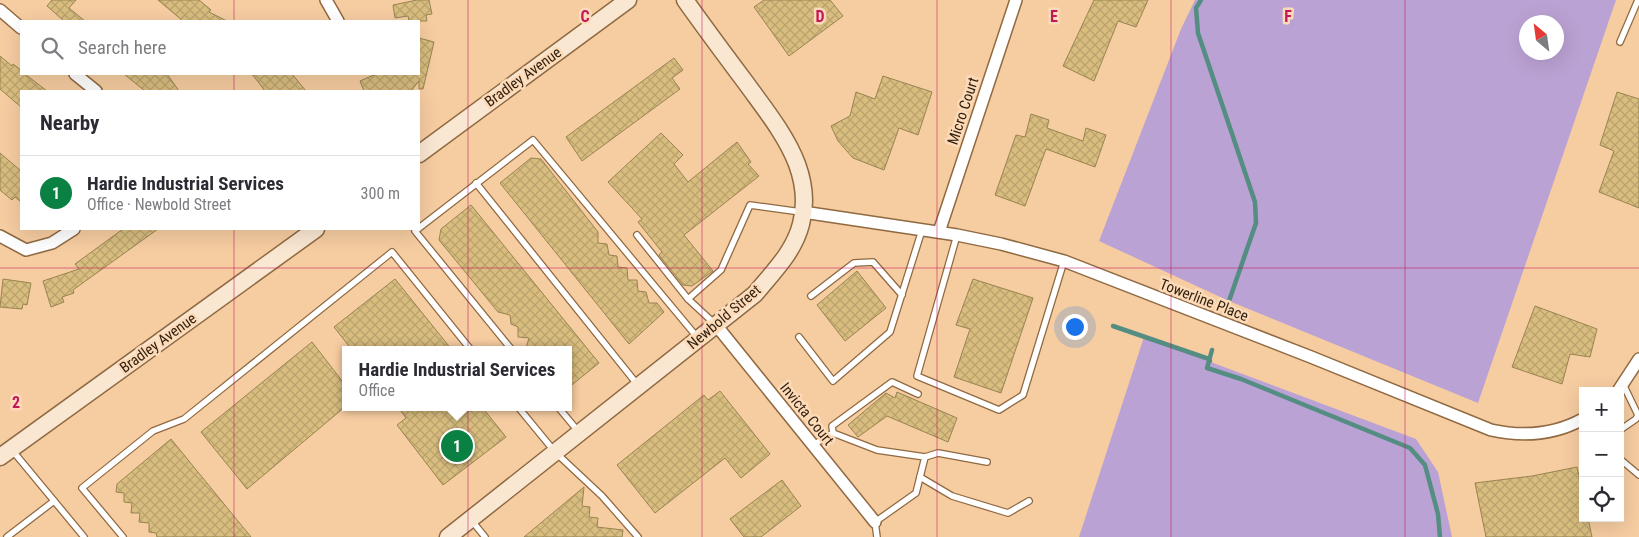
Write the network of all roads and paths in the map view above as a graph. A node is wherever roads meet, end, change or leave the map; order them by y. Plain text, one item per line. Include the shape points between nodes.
1 (326, 0) edge
2 (628, 0) edge
3 (684, 0) edge
4 (1016, 0) edge
5 (1638, 0) edge
6 (0, 10) edge
7 (337, 20) edge
8 (20, 27) edge
9 (1620, 42) dead end
10 (76, 75) edge
11 (95, 90) edge
12 (420, 153) edge
13 (476, 183) junction
14 (803, 212) junction
15 (420, 226) edge
16 (72, 230) edge
17 (315, 230) edge
18 (416, 230) edge
19 (922, 230) junction
20 (940, 232) junction
21 (637, 235) dead end
22 (957, 235) junction
23 (0, 236) edge
24 (1064, 262) junction
25 (902, 295) junction
26 (811, 296) dead end
27 (688, 299) junction
28 (716, 325) junction
29 (799, 337) dead end
30 (698, 338) junction
31 (469, 346) edge
32 (509, 346) edge
33 (1639, 359) edge
34 (639, 386) junction
35 (1620, 387) edge
36 (1624, 393) edge
37 (918, 394) dead end
38 (521, 411) edge
39 (561, 411) edge
40 (1579, 421) edge
41 (1624, 427) edge
42 (579, 433) junction
43 (833, 433) junction
44 (813, 445) junction
45 (555, 452) junction
46 (5, 453) edge
47 (925, 457) junction
48 (987, 462) dead end
49 (1624, 462) edge
50 (1639, 475) edge
51 (920, 477) junction
52 (54, 501) junction
53 (1029, 501) dead end
54 (470, 519) junction
55 (875, 522) junction
56 (8, 537) edge
57 (84, 537) edge
58 (123, 537) edge
59 (448, 537) edge
60 (485, 537) edge
61 (638, 537) edge
62 (877, 537) edge

1 - 7 street
2 - 12 street, Bradley Avenue
3 - 14 street, Newbold Street via 768,113 790,149 803,189
4 - 20 street, Micro Court
5 - 9 lane
6 - 8 street
10 - 11 street
13 - 15 lane
13 - 30 lane via 533,140
13 - 34 lane
14 - 19 street, Towerline Place
14 - 27 lane via 750,205 721,270
14 - 28 street, Newbold Street via 796,240 783,262 755,294
16 - 23 street via 52,243 26,250
17 - 46 street, Bradley Avenue
18 - 32 lane
19 - 20 street, Towerline Place
19 - 25 lane
20 - 22 street, Towerline Place
21 - 27 lane
22 - 24 street, Towerline Place
22 - 24 lane via 918,376 999,410 1023,395
24 - 40 street, Towerline Place via 1491,430 1541,434
25 - 26 lane via 873,262 854,263
25 - 29 lane via 890,332 833,380
27 - 28 lane
28 - 30 street, Newbold Street
28 - 44 street, Invicta Court
30 - 34 street, Newbold Street
31 - 58 lane via 392,252 184,419 154,431 82,488
33 - 35 street
34 - 42 street, Newbold Street
36 - 41 lane via 1638,414
37 - 43 lane via 892,382 832,426
38 - 45 lane
39 - 42 lane
42 - 45 street, Newbold Street
43 - 44 lane
43 - 47 lane via 877,450
44 - 55 street, Invicta Court
45 - 54 street, Newbold Street
45 - 61 lane via 602,496
46 - 52 lane
47 - 48 lane via 938,453
47 - 51 lane
49 - 50 lane
51 - 53 lane via 952,496 1008,513
51 - 55 lane via 916,493
52 - 56 lane
52 - 57 lane
54 - 59 street, Newbold Street
54 - 60 lane
55 - 62 lane

